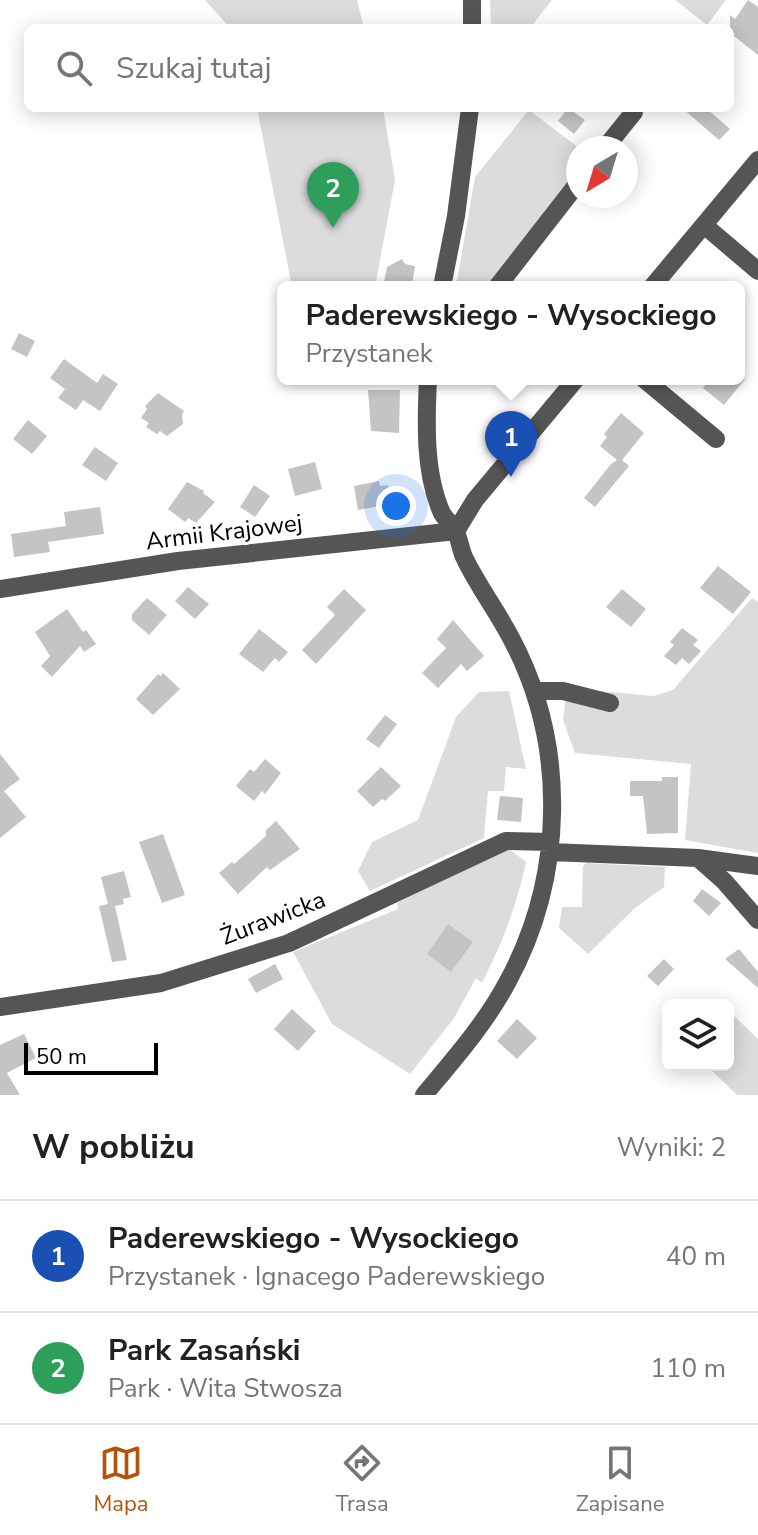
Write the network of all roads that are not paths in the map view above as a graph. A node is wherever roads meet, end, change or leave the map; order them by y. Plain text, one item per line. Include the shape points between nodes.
1 (472, 0) edge
2 (472, 24) edge
3 (469, 112) edge
4 (634, 112) dead end
5 (615, 136) edge
6 (758, 160) edge
7 (566, 198) edge
8 (704, 225) junction
9 (758, 271) edge
10 (443, 281) edge
11 (502, 281) edge
12 (657, 281) edge
13 (428, 385) edge
14 (571, 385) edge
15 (651, 385) edge
16 (716, 439) dead end
17 (456, 531) junction
18 (0, 589) edge
19 (534, 691) junction
20 (610, 703) dead end
21 (550, 847) junction
22 (698, 858) junction
23 (758, 866) edge
24 (758, 920) edge
25 (0, 1007) edge
26 (424, 1095) edge

1 - 2 street
3 - 10 street
4 - 5 street
6 - 8 street
7 - 11 street
8 - 9 street
8 - 12 street
13 - 17 street via 426,424 434,483 441,513
14 - 17 street via 475,500
15 - 16 street
17 - 18 street, Armii Krajowej via 178,561
17 - 19 street via 463,557 512,640
19 - 20 street via 563,691
19 - 21 street via 551,766
21 - 22 street, Żurawicka
21 - 25 street, Żurawicka via 506,841 289,943 161,983
21 - 26 street via 536,915 507,983
22 - 23 street, Żurawicka
22 - 24 street

